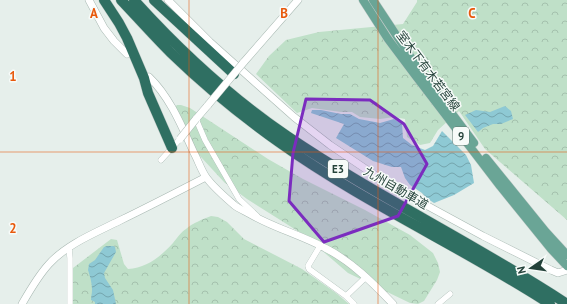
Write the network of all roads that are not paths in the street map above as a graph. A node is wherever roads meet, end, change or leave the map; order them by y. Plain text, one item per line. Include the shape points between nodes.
1 (89, 0) edge
2 (104, 0) edge
3 (121, 0) edge
4 (134, 0) edge
5 (154, 0) edge
6 (168, 0) edge
7 (298, 0) edge
8 (363, 0) edge
9 (373, 0) edge
10 (127, 54) dead end
11 (231, 72) junction
12 (150, 77) dead end
13 (196, 119) junction
14 (180, 139) joint
15 (172, 148) junction
16 (161, 160) dead end
17 (206, 177) junction
18 (264, 222) junction
19 (320, 246) junction
20 (69, 248) junction
21 (567, 255) edge
22 (567, 266) edge
23 (567, 270) edge
24 (366, 278) junction
25 (450, 294) dead end
26 (346, 296) junction
27 (22, 304) edge
28 (70, 304) edge
29 (354, 304) edge
30 (393, 304) edge
31 (438, 304) edge
32 (550, 304) edge
33 (567, 304) edge

1 - 10 street via 104,28
2 - 15 highway via 127,38
3 - 32 highway, 九州自動車道 / E3 via 203,83 280,143 344,184
4 - 33 highway, 九州自動車道 / E3 via 176,45 210,76 286,136 348,176 501,263
5 - 11 highway
6 - 23 street via 258,85 330,145 391,186 483,236 558,273
7 - 11 street, bridge via 243,63
8 - 22 main road, 室木下有木若宮線 / 9 via 388,39 505,192
9 - 21 main road, 室木下有木若宮線 / 9 via 420,71 475,145
11 - 13 street, bridge
12 - 17 street via 172,108
13 - 14 street, bridge
13 - 18 street via 205,140 239,198
14 - 15 street
15 - 16 street
17 - 18 street via 236,206
17 - 20 street
18 - 19 street
19 - 24 street via 347,262
19 - 26 street via 308,266 309,269
20 - 27 street via 49,263
20 - 28 street
24 - 26 street
24 - 30 street
25 - 31 street
26 - 29 street

